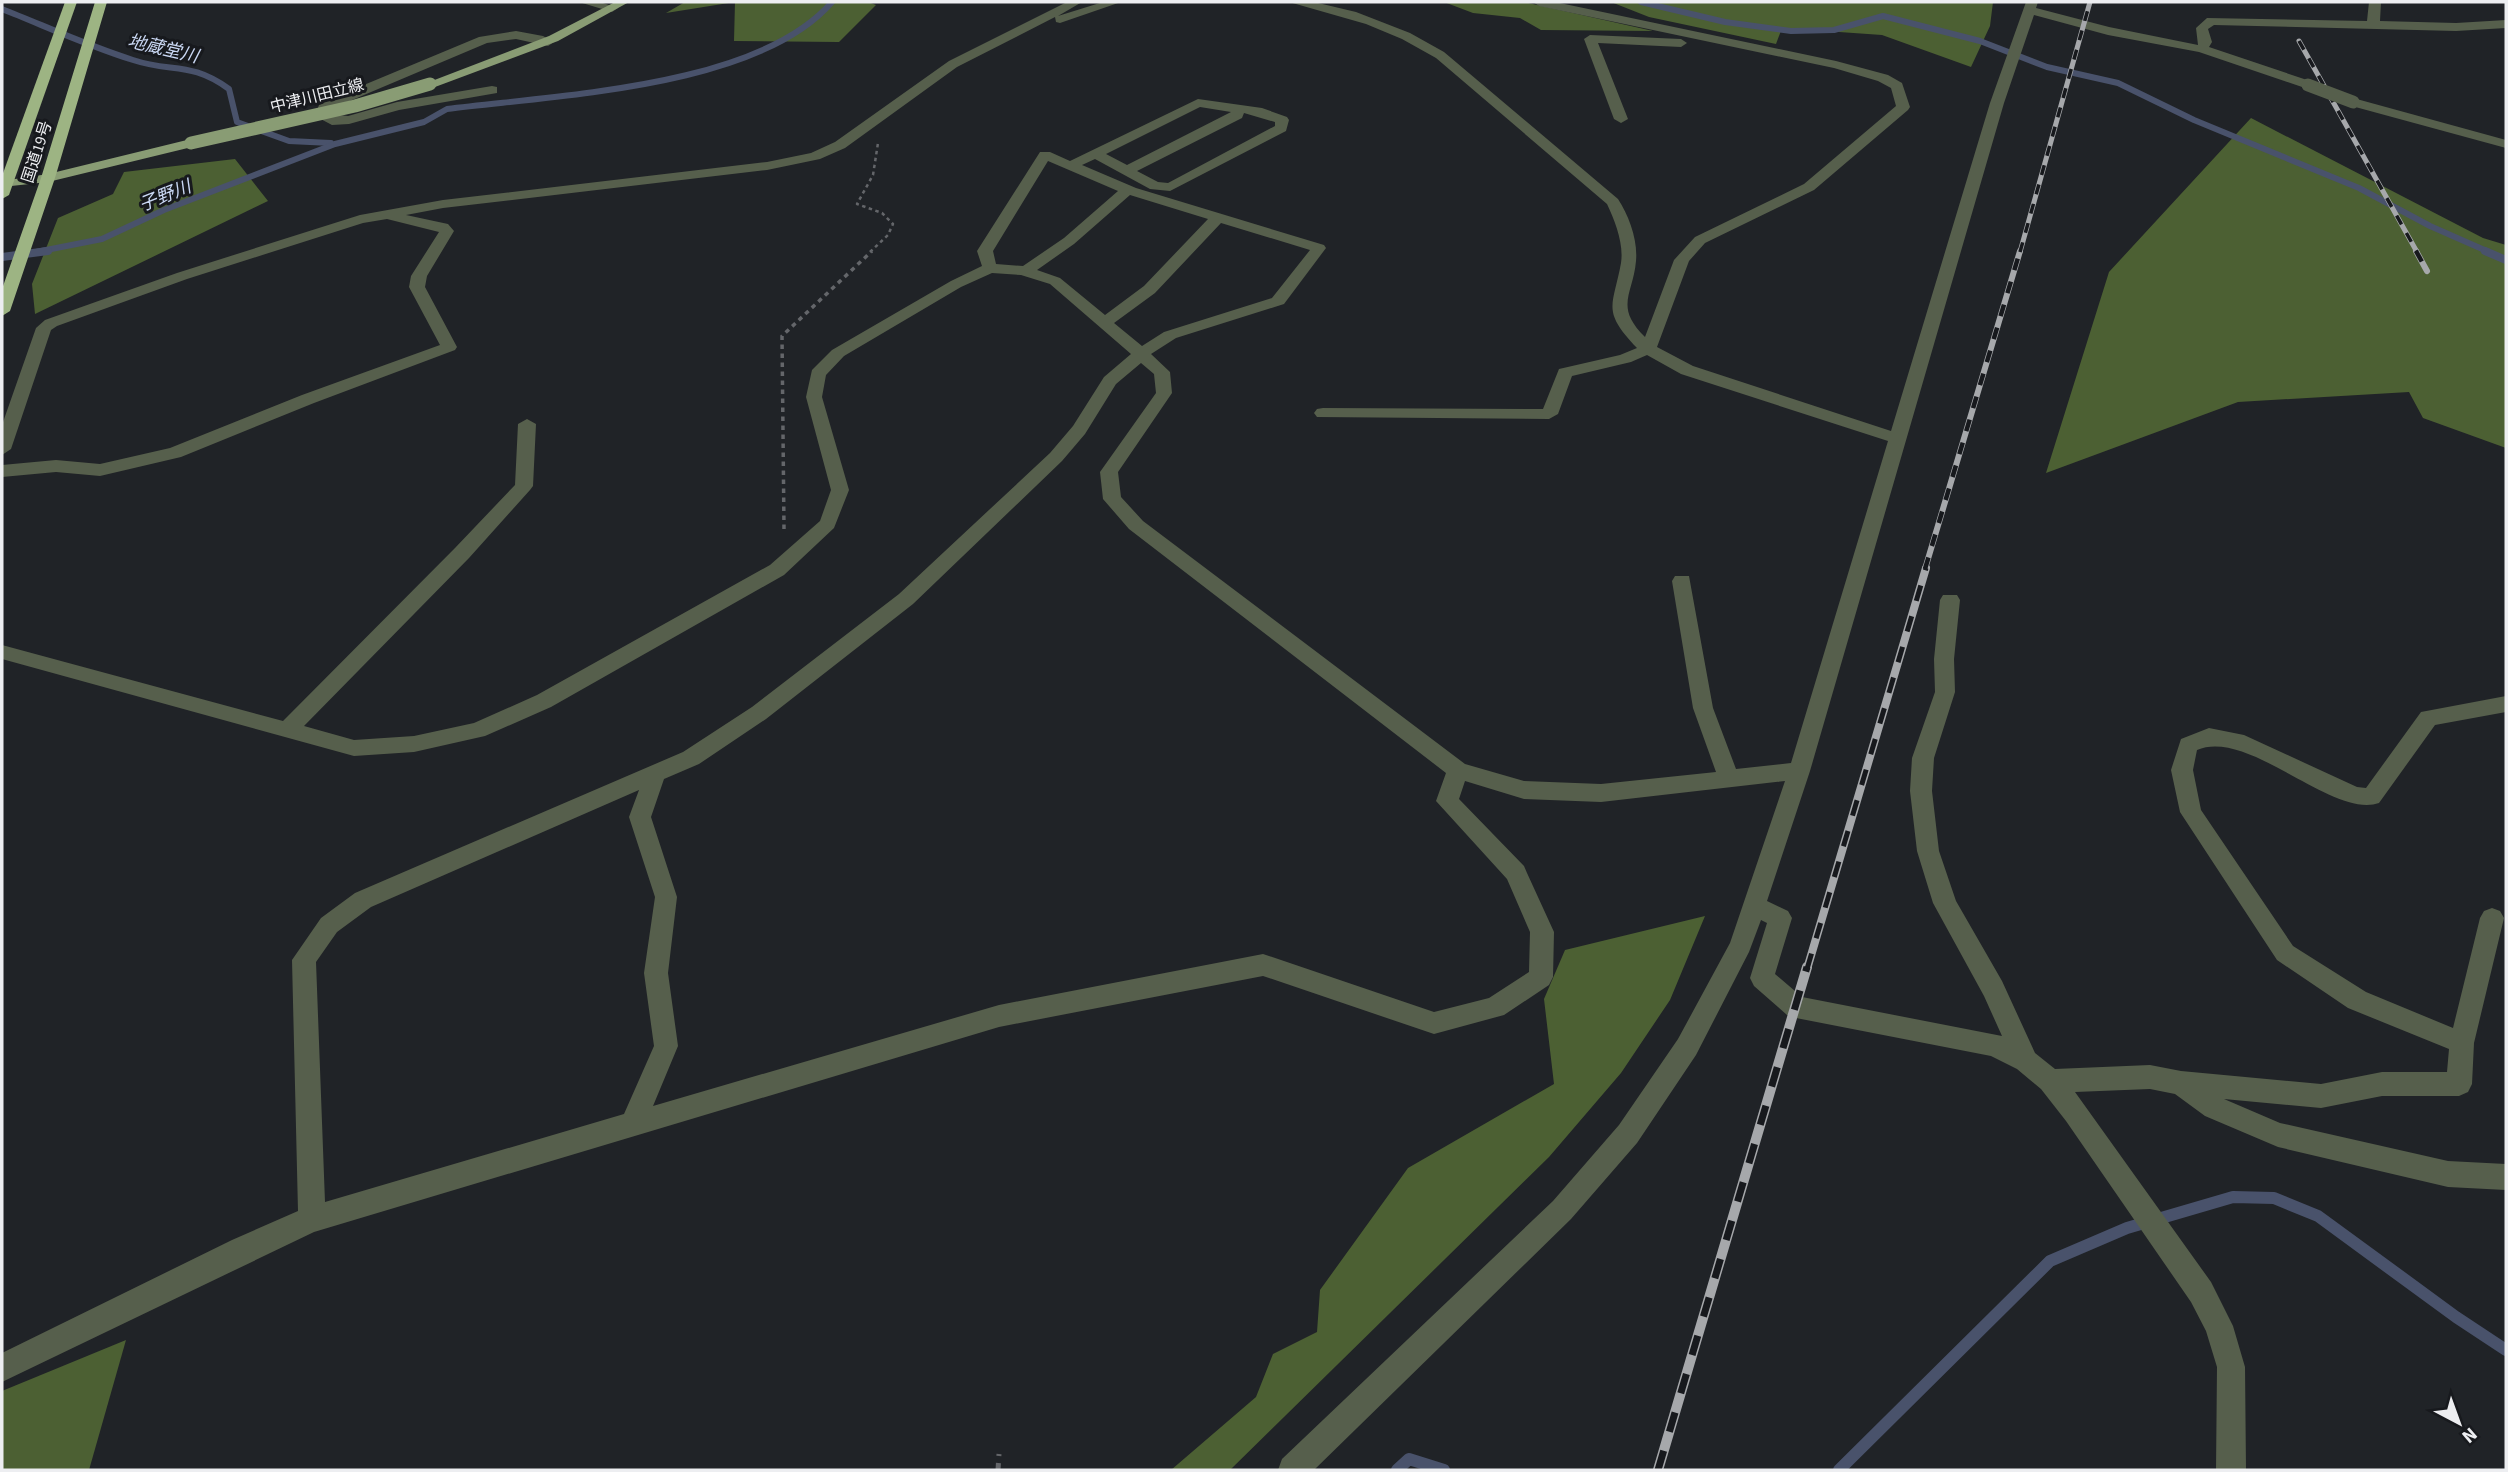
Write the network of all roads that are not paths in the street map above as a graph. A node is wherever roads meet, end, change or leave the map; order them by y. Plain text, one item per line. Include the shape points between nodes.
1 (585, 2) edge
2 (1076, 2) edge
3 (1115, 2) edge
4 (1295, 2) edge
5 (1539, 2) edge
6 (2375, 2) edge
7 (70, 4) edge
8 (618, 5) edge
9 (99, 7) edge
10 (2028, 10) edge
11 (2506, 24) edge
12 (2376, 25) junction
13 (1021, 30) junction
14 (548, 42) junction
15 (2202, 49) junction
16 (1772, 53) junction
17 (492, 90) dead end
18 (1239, 108) junction
19 (1621, 120) dead end
20 (2506, 144) edge
21 (1095, 153) junction
22 (1070, 166) junction
23 (1126, 171) junction
24 (48, 178) junction
25 (4, 190) edge
26 (1127, 190) junction
27 (390, 213) junction
28 (1216, 219) junction
29 (990, 268) junction
30 (1026, 271) junction
31 (2, 310) edge
32 (1104, 322) junction
33 (1648, 349) junction
34 (1141, 354) junction
35 (1323, 413) dead end
36 (8, 414) edge
37 (527, 424) dead end
38 (1899, 439) junction
39 (2, 449) edge
40 (2, 471) edge
41 (1682, 581) dead end
42 (1950, 600) dead end
43 (2, 652) edge
44 (2506, 705) edge
45 (289, 729) junction
46 (1458, 770) junction
47 (1799, 771) junction
48 (655, 774) junction
49 (1729, 779) junction
50 (1755, 906) junction
51 (2492, 918) dead end
52 (2462, 1043) junction
53 (2026, 1061) junction
54 (2050, 1081) junction
55 (2181, 1083) junction
56 (632, 1126) junction
57 (2506, 1177) edge
58 (312, 1219) junction
59 (2, 1368) edge
60 (1293, 1470) edge
61 (2231, 1470) edge

1 - 8 street
2 - 13 street
3 - 13 street
4 - 33 street via 1336,8 1440,55 1613,202 1623,221 1629,260 1618,304 1628,329
5 - 16 street
6 - 12 street via 2372,19
7 - 25 highway, 国道19号
8 - 14 main road, 中津川田立線
9 - 24 highway, 国道19号
10 - 15 street
10 - 38 street
11 - 12 street
12 - 15 street via 2211,22 2202,28 2206,42
13 - 27 street via 953,64 827,151 767,166
14 - 17 street via 523,33 484,40 340,100 324,108 322,116 349,120 397,106
14 - 24 main road, 中津川田立線, bridge via 484,67 355,106
15 - 20 street, bridge via 2353,102
16 - 19 street via 1752,58 1684,43 1590,39
16 - 33 street via 1884,78 1897,86 1903,107 1809,187 1700,240 1682,260
18 - 21 street via 1198,103
18 - 23 street via 1237,115
18 - 23 street via 1282,120 1281,128 1170,187 1155,186
21 - 22 street
21 - 23 street
22 - 26 street
22 - 29 street via 1045,155 985,251
24 - 25 main road, 中津川田立線
24 - 31 highway, 国道19号
26 - 28 street
26 - 30 street
27 - 36 street via 275,246 51,323 44,328
27 - 40 street via 393,218 447,231 417,287 449,347 176,453 100,470 56,466
28 - 32 street via 1162,276
28 - 34 street via 1319,248 1278,301 1170,335
29 - 30 street
29 - 45 street via 838,352 818,374 814,397 839,490 828,524 777,570 544,701 478,730 414,744 354,748
30 - 32 street via 1055,281
32 - 34 street
33 - 35 street via 1565,373 1549,414
33 - 38 street via 1687,370
34 - 46 street via 1161,372 1164,393 1109,472 1112,499 1136,525
34 - 48 street via 1110,381 1056,457 906,599 759,713 691,758
36 - 39 street
37 - 45 street via 524,486
38 - 47 street
41 - 49 street via 1703,708
42 - 53 street via 1945,692 1923,758 1921,791 1928,851 1945,903
43 - 45 street
44 - 52 street via 2428,718 2371,797 2354,795 2244,743 2209,736 2188,745 2182,770 2191,812 2285,953 2357,1000
46 - 49 street via 1524,790 1601,793
46 - 56 street via 1447,801 1516,873 1542,932 1541,976 1495,1007 1434,1023 1263,965 999,1016
47 - 49 street
47 - 50 street
48 - 56 street via 640,817 666,897 656,972 666,1046
48 - 58 street via 363,900 329,925 304,960
50 - 53 street via 1780,918 1762,978 1796,1007 1995,1045
50 - 60 street via 1741,945 1687,1047 1628,1134 1562,1210
51 - 52 street
52 - 55 street via 2459,1084 2382,1084 2321,1096
53 - 54 street
54 - 55 street via 2150,1077
54 - 61 street via 2201,1292 2219,1326 2231,1367
55 - 57 street via 2214,1107 2278,1135 2448,1174
56 - 58 street
58 - 59 street

